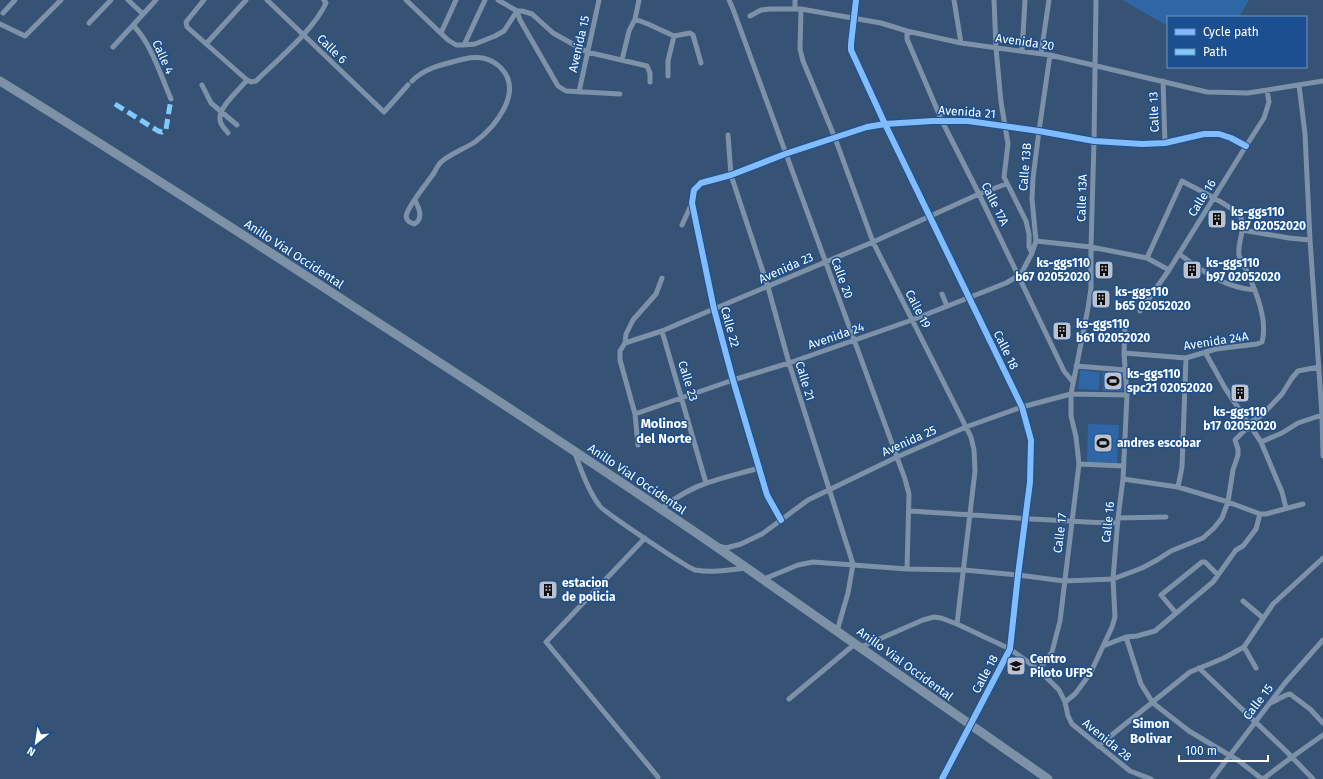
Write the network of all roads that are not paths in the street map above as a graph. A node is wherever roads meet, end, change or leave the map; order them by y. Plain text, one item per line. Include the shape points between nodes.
1 (15, 0) edge
2 (61, 0) edge
3 (111, 0) edge
4 (128, 0) edge
5 (156, 0) edge
6 (204, 0) edge
7 (246, 0) edge
8 (267, 0) edge
9 (324, 0) edge
10 (406, 0) edge
11 (456, 0) edge
12 (485, 0) edge
13 (498, 0) edge
14 (599, 0) edge
15 (639, 0) edge
16 (729, 0) edge
17 (796, 0) edge
18 (856, 0) edge
19 (954, 0) edge
20 (994, 0) edge
21 (1025, 0) edge
22 (1049, 0) edge
23 (1096, 0) edge
24 (795, 8) junction
25 (801, 9) junction
26 (517, 11) junction
27 (3, 13) dead end
28 (143, 14) junction
29 (750, 16) dead end
30 (855, 18) junction
31 (634, 19) junction
32 (89, 23) dead end
33 (0, 24) edge
34 (133, 25) junction
35 (907, 31) junction
36 (441, 33) junction
37 (303, 34) junction
38 (674, 36) junction
39 (961, 43) junction
40 (206, 44) junction
41 (464, 45) junction
42 (113, 47) dead end
43 (996, 48) junction
44 (587, 52) junction
45 (1022, 52) junction
46 (1040, 54) junction
47 (1050, 55) junction
48 (622, 60) junction
49 (701, 63) dead end
50 (1095, 66) junction
51 (668, 76) dead end
52 (247, 80) junction
53 (0, 81) edge
54 (1163, 81) junction
55 (1323, 81) edge
56 (650, 82) dead end
57 (202, 85) dead end
58 (1299, 85) junction
59 (1267, 90) junction
60 (579, 92) junction
61 (620, 94) dead end
62 (171, 99) dead end
63 (221, 111) junction
64 (942, 121) junction
65 (885, 124) junction
66 (237, 125) dead end
67 (1005, 126) junction
68 (1039, 131) junction
69 (228, 133) dead end
70 (728, 135) dead end
71 (835, 138) junction
72 (1094, 141) junction
73 (1165, 143) junction
74 (1246, 146) junction
75 (785, 154) junction
76 (731, 175) junction
77 (1006, 184) junction
78 (694, 190) joint
79 (979, 194) junction
80 (1213, 198) junction
81 (415, 200) dead end
82 (692, 203) junction
83 (929, 217) junction
84 (682, 225) dead end
85 (1242, 230) junction
86 (1310, 240) junction
87 (1036, 241) junction
88 (873, 242) junction
89 (1090, 247) junction
90 (1032, 253) junction
91 (1178, 254) junction
92 (1147, 258) junction
93 (825, 262) junction
94 (1169, 270) junction
95 (1018, 276) junction
96 (662, 278) dead end
97 (768, 287) junction
98 (1255, 290) junction
99 (942, 294) dead end
100 (968, 298) junction
101 (947, 306) junction
102 (714, 309) junction
103 (1140, 311) dead end
104 (912, 320) junction
105 (1125, 329) dead end
106 (662, 331) junction
107 (854, 340) junction
108 (625, 343) junction
109 (1124, 352) junction
110 (1205, 352) junction
111 (1186, 358) junction
112 (789, 363) junction
113 (1076, 366) junction
114 (1319, 367) junction
115 (1126, 370) junction
116 (733, 380) junction
117 (1073, 382) junction
118 (1071, 394) junction
119 (1127, 395) junction
120 (683, 398) junction
121 (1022, 406) junction
122 (635, 414) junction
123 (1322, 415) edge
124 (1251, 426) junction
125 (966, 427) junction
126 (1261, 442) junction
127 (638, 445) dead end
128 (574, 450) junction
129 (1323, 456) edge
130 (897, 457) junction
131 (1079, 464) junction
132 (1124, 466) junction
133 (759, 468) junction
134 (1123, 478) junction
135 (706, 483) junction
136 (1178, 487) junction
137 (828, 489) junction
138 (1228, 502) junction
139 (1303, 504) dead end
140 (1286, 508) junction
141 (661, 509) junction
142 (909, 511) junction
143 (1260, 514) junction
144 (969, 515) junction
145 (1166, 517) dead end
146 (1026, 518) junction
147 (781, 520) junction
148 (1118, 520) junction
149 (1071, 522) junction
150 (645, 538) junction
151 (714, 545) junction
152 (1323, 558) edge
153 (853, 564) junction
154 (747, 568) junction
155 (907, 569) junction
156 (964, 570) junction
157 (1018, 574) junction
158 (1218, 575) junction
159 (764, 579) junction
160 (1113, 580) junction
161 (1064, 581) junction
162 (1243, 601) dead end
163 (1176, 613) junction
164 (1263, 618) junction
165 (957, 624) junction
166 (838, 630) junction
167 (1126, 637) junction
168 (1323, 640) edge
169 (859, 645) junction
170 (1103, 646) junction
171 (1244, 647) junction
172 (1010, 649) junction
173 (1199, 668) junction
174 (1256, 668) dead end
175 (1039, 670) junction
176 (790, 699) dead end
177 (1065, 702) junction
178 (1153, 703) junction
179 (1270, 703) junction
180 (1256, 722) junction
181 (1323, 723) edge
182 (970, 725) junction
183 (1323, 735) edge
184 (1098, 746) junction
185 (1229, 756) junction
186 (1292, 756) junction
187 (658, 777) dead end
188 (942, 779) edge
189 (1048, 779) edge
190 (1151, 779) edge
191 (1212, 779) edge
192 (1263, 779) edge
193 (1313, 779) edge

1 - 27 street
2 - 33 street via 25,36
3 - 32 street
4 - 28 street
5 - 28 street
6 - 40 street via 186,22 187,27
7 - 40 street
8 - 37 street, Calle 6
9 - 37 street via 326,3 321,12
10 - 36 street
11 - 36 street
12 - 41 street
13 - 26 street
14 - 44 street, Avenida 15
15 - 31 street
16 - 75 street, Calle 20
17 - 24 street
18 - 30 street, Calle 18
19 - 39 street
20 - 43 street
21 - 45 street
22 - 46 street
23 - 50 street, Calle 13A
24 - 25 street, Avenida 20
24 - 29 street, Avenida 20 via 761,10
25 - 30 street, Avenida 20
25 - 71 street, Calle 19 via 800,49 803,61
26 - 41 street via 504,31 475,44
26 - 44 street via 532,14 554,34
26 - 60 street via 558,86 566,91
28 - 34 street
30 - 35 street, Avenida 20
30 - 65 street, Calle 18 via 851,50
31 - 38 street
31 - 48 street
34 - 42 street
34 - 62 street, Calle 4 via 147,44
35 - 39 street, Avenida 20
35 - 64 street, Calle 17A
36 - 41 street via 456,45
37 - 52 street via 256,81
37 - 81 street, Calle 6 via 384,112 410,83 429,68 484,57 501,68 509,84 509,94 494,124 476,140 440,163
38 - 49 street via 693,35
38 - 51 street via 668,61
39 - 43 street, Avenida 20
40 - 52 street
43 - 45 street, Avenida 20
43 - 67 street
44 - 48 street
44 - 60 street, Avenida 15
45 - 46 street, Avenida 20
46 - 47 street, Avenida 20
47 - 50 street, Avenida 20
47 - 68 street, Calle 13B
48 - 56 street via 647,66
50 - 54 street, Avenida 20
50 - 72 street, Calle 13A
52 - 63 street
53 - 128 highway, Anillo Vial Occidental via 137,166
54 - 59 street, Avenida 20 via 1207,92 1248,93
54 - 73 street, Calle 13
55 - 58 street, Avenida 20
57 - 63 street via 211,103
58 - 59 street, Avenida 20
58 - 86 street via 1305,134
59 - 74 street, Calle 16 via 1269,102 1264,118
60 - 61 street
63 - 66 street
63 - 69 street via 220,120
64 - 65 street, Avenida 21
64 - 67 street, Avenida 21 via 968,121
64 - 79 street, Calle 17A
65 - 71 street, Avenida 21
65 - 83 street, Calle 18
67 - 68 street, Avenida 21
67 - 77 street via 1008,144 1004,172
68 - 72 street, Avenida 21
68 - 87 street, Calle 13B via 1032,190
70 - 76 street, Calle 21
71 - 75 street, Avenida 21
71 - 88 street, Calle 19
72 - 73 street, Avenida 21
72 - 89 street, Calle 13A
73 - 74 street, Avenida 21 via 1204,134 1219,134
74 - 80 street, Calle 16
75 - 76 street, Avenida 21
75 - 93 street, Calle 20
76 - 78 street, Avenida 21 via 701,183
76 - 97 street, Calle 21
77 - 79 street, Avenida 23
77 - 90 street via 1026,221 1028,247
78 - 82 street, Calle 22
79 - 83 street, Avenida 23
79 - 95 street, Calle 17A
80 - 85 street via 1240,216
80 - 91 street, Calle 16
80 - 92 street via 1182,181
82 - 84 street
82 - 102 street, Calle 22
83 - 88 street, Avenida 23
83 - 100 street, Calle 18
85 - 86 street
85 - 98 street via 1239,255
86 - 114 street
87 - 89 street
87 - 90 street, Calle 13B
88 - 93 street, Avenida 23
88 - 104 street, Calle 19
89 - 92 street
89 - 113 street, Calle 13A via 1091,288
90 - 95 street, Calle 13B
91 - 94 street, Calle 16
91 - 98 street via 1202,271 1231,286
92 - 94 street
93 - 97 street, Avenida 23
93 - 107 street, Calle 20
94 - 103 street, Calle 16
95 - 100 street, Avenida 24
95 - 117 street, Calle 17A via 1064,371
96 - 108 street via 659,290 631,324
97 - 102 street, Avenida 23
97 - 112 street, Calle 21
98 - 110 street, Avenida 24A via 1262,317 1262,342
99 - 101 street
100 - 101 street, Avenida 24
100 - 121 street, Calle 18
101 - 104 street, Avenida 24
102 - 106 street, Avenida 23
102 - 116 street, Calle 22
104 - 107 street, Avenida 24
104 - 125 street, Calle 19
105 - 109 street, Calle 16
106 - 108 street, Avenida 23
106 - 120 street, Calle 23
107 - 112 street, Avenida 24
107 - 130 street, Calle 20
108 - 122 street via 620,351 620,360
109 - 111 street, Avenida 24A
109 - 115 street, Calle 16
110 - 111 street, Avenida 24A
110 - 124 street via 1225,388
111 - 136 street via 1182,467
112 - 116 street, Avenida 24
112 - 137 street, Calle 21
113 - 115 street
113 - 117 street, Calle 13A
114 - 123 street
114 - 124 street via 1298,371 1282,394
115 - 119 street, Calle 16
116 - 120 street, Avenida 24
116 - 133 street, Calle 22
117 - 118 street, Calle 13A
118 - 119 street, Avenida 25
118 - 121 street, Avenida 25
118 - 131 street, Calle 17 via 1071,416
119 - 132 street, Calle 16
120 - 122 street, Avenida 24
120 - 135 street, Calle 23
121 - 125 street, Avenida 25
121 - 146 street, Calle 18 via 1032,449
122 - 127 street
123 - 126 street via 1298,423
123 - 129 street
124 - 126 street
124 - 138 street via 1235,440 1238,455
125 - 130 street, Avenida 25
125 - 144 street, Calle 19 via 974,450 973,492
126 - 140 street
128 - 141 highway, Anillo Vial Occidental
128 - 150 street, Anillo Vial Occidental via 582,474 600,507
130 - 137 street, Avenida 25
130 - 142 street, Calle 20 via 909,494
131 - 132 street
131 - 149 street, Calle 17
132 - 134 street, Calle 16
133 - 135 street
133 - 147 street, Calle 22 via 767,495
134 - 136 street
134 - 148 street, Calle 16
135 - 141 street
136 - 138 street
137 - 147 street, Avenida 25
137 - 153 street, Calle 21
138 - 143 street
138 - 160 street via 1222,518 1204,538 1171,551 1142,568
139 - 140 street
140 - 143 street
141 - 151 highway, Anillo Vial Occidental
142 - 144 street
142 - 155 street, Calle 20
143 - 158 street via 1256,529 1243,546 1236,550
144 - 146 street
144 - 156 street, Calle 19
145 - 148 street
146 - 149 street
146 - 157 street, Calle 18
147 - 151 street, Avenida 25 via 762,534 741,544 726,548
148 - 149 street
148 - 160 street, Calle 16
149 - 161 street, Calle 17
150 - 154 street, Anillo Vial Occidental via 694,570
150 - 187 street via 546,642
151 - 154 highway, Anillo Vial Occidental
152 - 164 street via 1273,604
153 - 155 street
153 - 159 street via 813,562 798,565
153 - 166 street, Calle 21
154 - 159 highway, Anillo Vial Occidental
155 - 156 street
156 - 157 street
156 - 165 street, Calle 19
157 - 161 street
157 - 172 street, Calle 18
158 - 163 street
158 - 163 street via 1202,562 1161,595
159 - 166 highway, Anillo Vial Occidental
160 - 161 street
160 - 170 street, Calle 16 via 1115,618
161 - 175 street, Calle 17 via 1056,640 1052,652
162 - 164 street
163 - 167 street via 1154,631
164 - 171 street
165 - 169 street, Avenida 28 via 934,617
165 - 172 street, Avenida 28
166 - 169 highway, Anillo Vial Occidental
167 - 170 street
167 - 178 street via 1141,684
168 - 179 street, Calle 15
169 - 176 street, Avenida 28
169 - 182 highway, Anillo Vial Occidental
170 - 177 street, Calle 16 via 1090,674 1075,694
171 - 173 street
171 - 174 street
172 - 175 street, Avenida 28
172 - 182 street, Calle 18
173 - 178 street via 1190,672
173 - 180 street
175 - 177 street, Avenida 28 via 1059,690
177 - 184 street, Avenida 28 via 1072,724
178 - 184 street
178 - 185 street via 1189,731
179 - 180 street, Calle 15
179 - 181 street via 1290,694
180 - 185 street, Calle 15
180 - 186 street
182 - 188 street
182 - 189 highway, Anillo Vial Occidental
183 - 186 street
184 - 190 street, Avenida 28 via 1130,772
185 - 191 street, Calle 15
185 - 192 street
186 - 192 street
186 - 193 street

